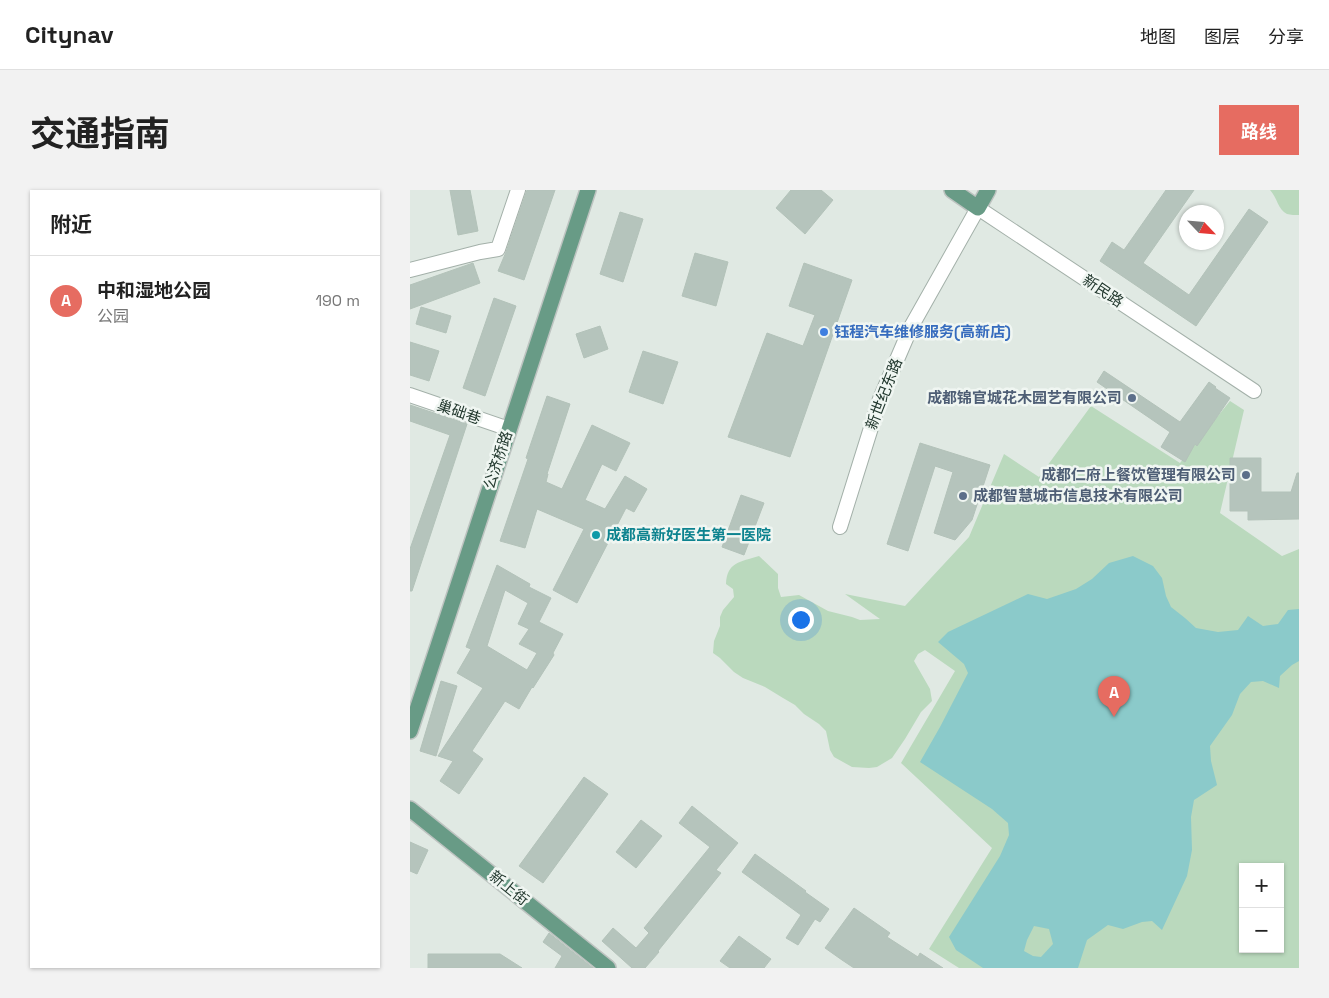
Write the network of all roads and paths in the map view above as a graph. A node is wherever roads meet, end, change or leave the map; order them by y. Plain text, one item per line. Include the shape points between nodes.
1 (518, 190) edge
2 (588, 190) edge
3 (952, 190) edge
4 (988, 190) edge
5 (978, 208) junction
6 (410, 270) edge
7 (1254, 391) dead end
8 (410, 395) edge
9 (509, 429) junction
10 (840, 527) dead end
11 (410, 730) edge
12 (410, 809) edge
13 (608, 968) edge

1 - 6 street via 498,249
2 - 9 main road, 公济桥路
3 - 5 main road, 新民路
4 - 5 main road, 新世纪东路
5 - 7 street, 新民路
5 - 10 street, 新世纪东路 via 911,327 891,372
8 - 9 street, 巢础巷
9 - 11 main road, 公济桥路
12 - 13 main road, 新上街

